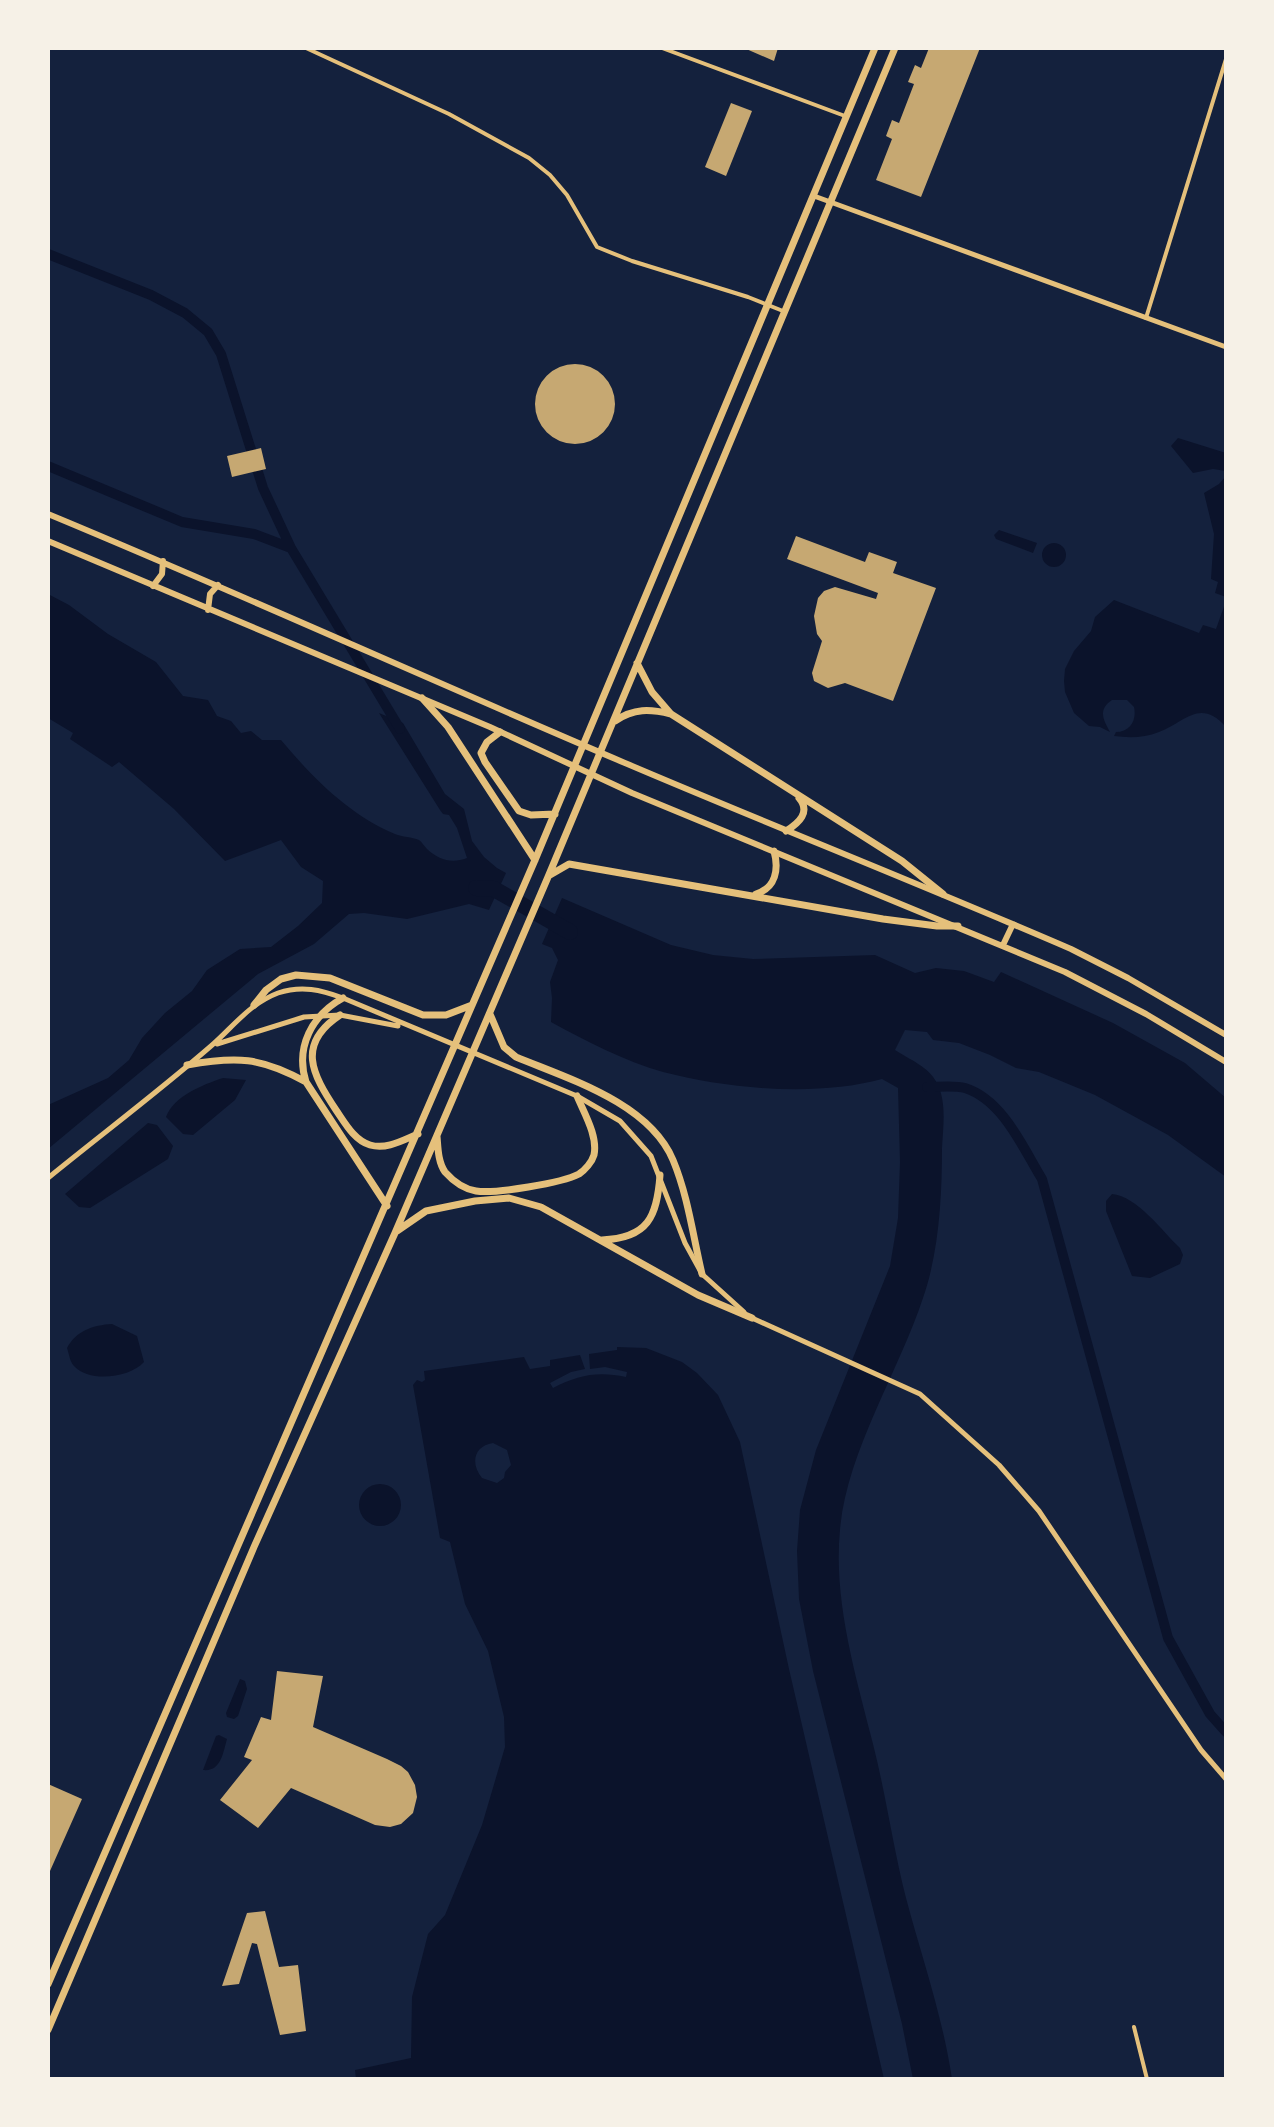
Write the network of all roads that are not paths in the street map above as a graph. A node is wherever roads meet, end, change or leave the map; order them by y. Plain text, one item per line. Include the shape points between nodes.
1 (306, 48) edge
2 (662, 48) edge
3 (875, 48) edge
4 (895, 48) edge
5 (1226, 59) edge
6 (847, 117) junction
7 (814, 196) junction
8 (831, 203) junction
9 (768, 305) junction
10 (786, 312) junction
11 (1146, 318) junction
12 (1226, 347) edge
13 (48, 514) edge
14 (48, 541) edge
15 (163, 561) junction
16 (218, 585) junction
17 (153, 586) junction
18 (208, 610) junction
19 (637, 663) junction
20 (422, 698) junction
21 (671, 714) junction
22 (613, 722) junction
23 (500, 732) junction
24 (798, 796) junction
25 (555, 814) junction
26 (786, 831) junction
27 (563, 843) junction
28 (774, 851) junction
29 (535, 860) junction
30 (569, 864) junction
31 (548, 877) junction
32 (943, 894) junction
33 (752, 895) junction
34 (1013, 924) junction
35 (958, 926) junction
36 (1003, 945) junction
37 (343, 998) junction
38 (254, 1005) junction
39 (472, 1005) junction
40 (490, 1014) junction
41 (340, 1015) junction
42 (320, 1016) junction
43 (409, 1028) junction
44 (1226, 1035) edge
45 (212, 1045) junction
46 (1226, 1062) edge
47 (187, 1065) junction
48 (306, 1082) junction
49 (577, 1096) junction
50 (418, 1134) junction
51 (437, 1135) junction
52 (660, 1175) junction
53 (48, 1178) edge
54 (387, 1206) junction
55 (395, 1233) junction
56 (600, 1240) junction
57 (702, 1274) junction
58 (752, 1318) junction
59 (1226, 1779) edge
60 (48, 1984) edge
61 (1134, 2027) dead end
62 (48, 2030) edge
63 (1147, 2079) edge

1 - 9 street via 449,114 529,158 567,195 597,247
2 - 6 street
3 - 6 highway
4 - 8 highway
5 - 11 street
6 - 7 highway
7 - 8 street
7 - 9 highway
8 - 10 highway
8 - 11 street
9 - 10 street
9 - 25 highway
10 - 19 highway
11 - 12 street
13 - 15 main road
14 - 17 main road
15 - 16 main road
15 - 17 main road
16 - 18 main road via 208,598
16 - 26 main road
17 - 18 main road
18 - 20 main road
19 - 21 highway
19 - 22 highway
20 - 23 main road
20 - 29 highway via 448,727
21 - 22 highway via 636,711
21 - 24 highway
22 - 27 highway
23 - 25 highway via 481,753 492,774 519,811
23 - 28 main road
24 - 26 highway via 804,813
24 - 32 highway via 902,861
25 - 29 highway
26 - 32 main road
27 - 30 highway
27 - 31 highway
28 - 33 highway via 775,876 766,890
28 - 35 main road
29 - 39 highway
30 - 31 highway
30 - 33 highway
31 - 40 highway
32 - 34 main road
33 - 35 highway via 921,925
34 - 36 main road
34 - 44 main road via 1111,969
35 - 36 main road
36 - 46 main road via 1097,988
37 - 38 street via 311,988 294,989
37 - 42 highway
37 - 43 street
38 - 39 highway via 281,979 296,975 330,978 423,1015 446,1015
38 - 45 street
39 - 50 highway
40 - 51 highway
40 - 57 highway via 504,1047 516,1057 619,1102 647,1126 672,1157
41 - 42 street
41 - 43 street
41 - 50 highway via 316,1039 311,1057 318,1083 358,1139 390,1145
42 - 45 street via 286,1020
42 - 48 highway via 302,1054
43 - 49 street
45 - 47 street
47 - 48 highway via 255,1060
47 - 53 street
48 - 54 highway
49 - 51 highway via 594,1140 593,1156 571,1178 493,1192 474,1190 444,1170
49 - 52 street via 620,1121 651,1156
50 - 54 highway
51 - 55 highway
52 - 56 highway via 655,1211 647,1225 621,1239
52 - 57 street
54 - 60 highway
55 - 56 highway via 426,1211 509,1198 541,1207
55 - 62 highway
56 - 58 highway via 698,1295
57 - 58 street
58 - 59 street via 901,1385 936,1406 999,1465 1039,1511
61 - 63 street

